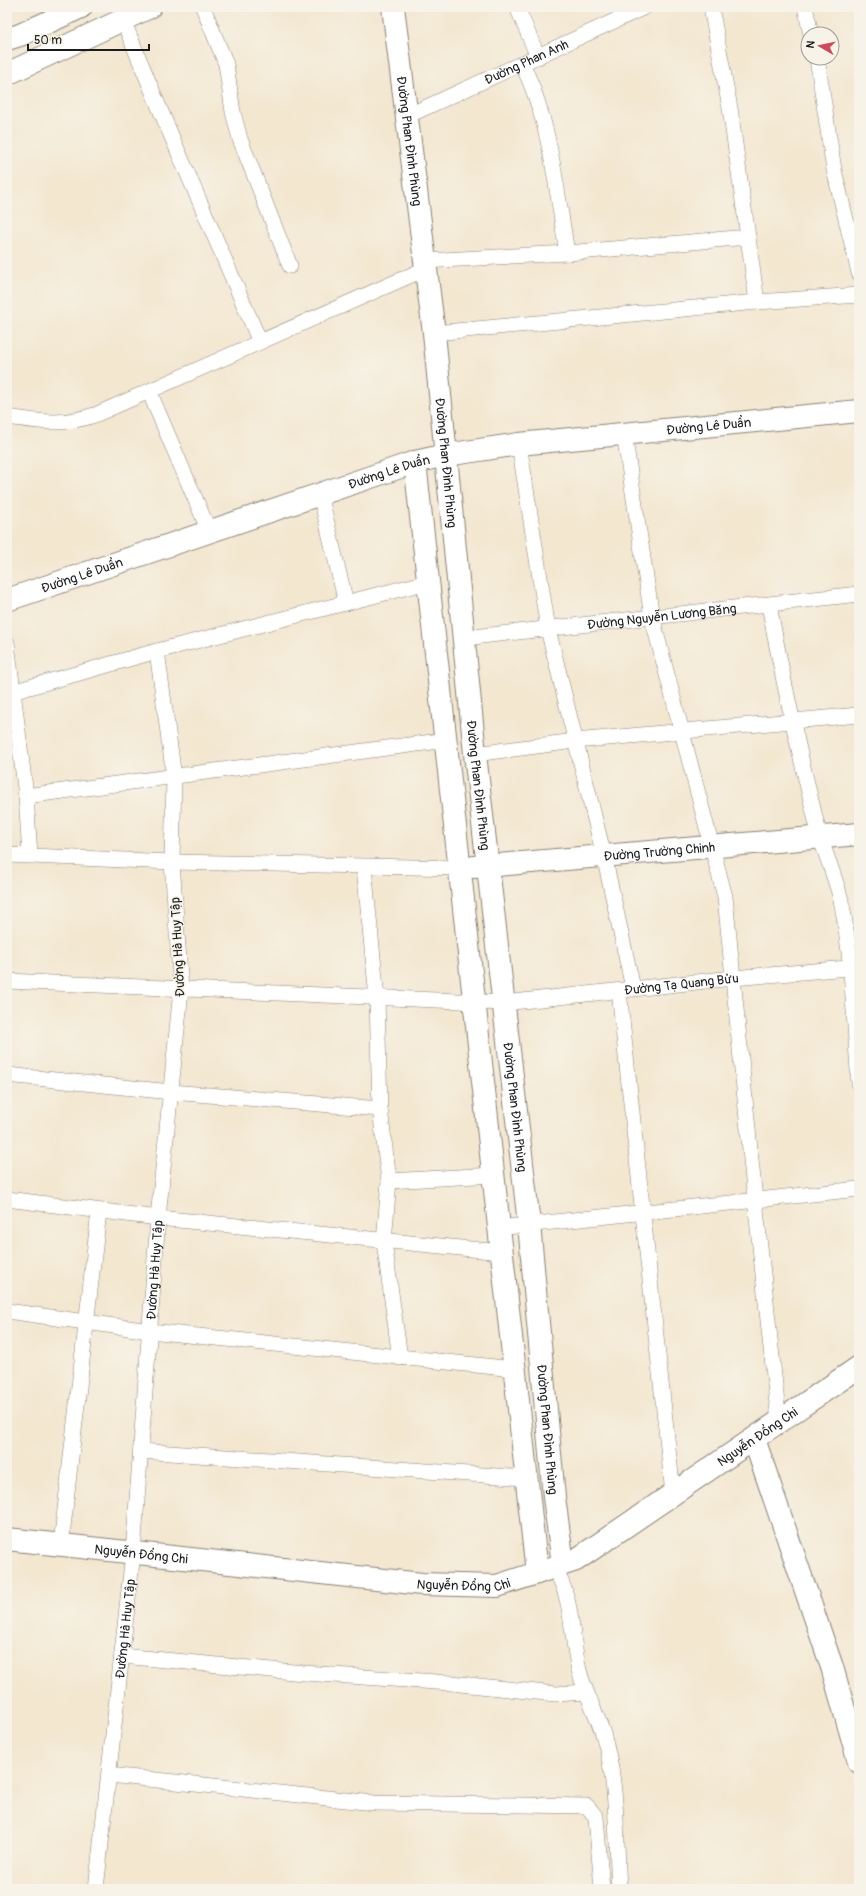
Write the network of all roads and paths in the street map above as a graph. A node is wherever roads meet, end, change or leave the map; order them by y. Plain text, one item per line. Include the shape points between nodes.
1 (81, 7) edge
2 (150, 7) edge
3 (203, 7) edge
4 (393, 7) edge
5 (517, 7) edge
6 (645, 7) edge
7 (711, 7) edge
8 (805, 7) edge
9 (123, 20) junction
10 (809, 26) edge
11 (11, 36) edge
12 (538, 57) junction
13 (522, 64) junction
14 (818, 66) edge
15 (7, 74) edge
16 (407, 116) junction
17 (748, 237) junction
18 (567, 253) junction
19 (425, 265) junction
20 (290, 266) dead end
21 (859, 273) edge
22 (859, 295) edge
23 (757, 302) junction
24 (434, 333) junction
25 (260, 342) junction
26 (149, 391) junction
27 (859, 411) edge
28 (7, 417) edge
29 (624, 434) junction
30 (519, 444) junction
31 (446, 455) junction
32 (415, 462) junction
33 (320, 494) junction
34 (209, 531) junction
35 (428, 582) junction
36 (859, 594) edge
37 (7, 600) edge
38 (346, 603) junction
39 (769, 605) junction
40 (652, 617) junction
41 (548, 629) junction
42 (464, 638) junction
43 (7, 643) edge
44 (157, 651) junction
45 (12, 692) junction
46 (859, 715) edge
47 (792, 722) junction
48 (681, 731) junction
49 (447, 740) junction
50 (575, 741) junction
51 (475, 754) junction
52 (174, 777) junction
53 (26, 796) junction
54 (859, 834) edge
55 (820, 837) junction
56 (711, 846) junction
57 (7, 855) edge
58 (30, 855) junction
59 (604, 856) junction
60 (172, 862) junction
61 (489, 866) junction
62 (364, 867) junction
63 (459, 868) junction
64 (854, 968) edge
65 (734, 978) junction
66 (7, 981) edge
67 (626, 989) junction
68 (181, 990) junction
69 (377, 998) junction
70 (474, 1001) junction
71 (504, 1003) junction
72 (7, 1075) edge
73 (859, 1083) edge
74 (171, 1092) junction
75 (380, 1109) junction
76 (493, 1175) junction
77 (389, 1181) junction
78 (859, 1189) edge
79 (7, 1199) edge
80 (755, 1200) junction
81 (99, 1211) junction
82 (644, 1212) junction
83 (158, 1218) junction
84 (530, 1224) junction
85 (499, 1228) junction
86 (384, 1242) junction
87 (501, 1252) junction
88 (7, 1311) edge
89 (86, 1322) junction
90 (150, 1331) junction
91 (400, 1358) junction
92 (859, 1367) edge
93 (514, 1369) junction
94 (779, 1422) junction
95 (754, 1439) junction
96 (141, 1451) junction
97 (526, 1478) junction
98 (674, 1494) junction
99 (7, 1539) edge
100 (61, 1545) junction
101 (133, 1553) junction
102 (552, 1568) junction
103 (122, 1656) junction
104 (585, 1692) junction
105 (859, 1762) edge
106 (109, 1775) junction
107 (96, 1889) edge
108 (602, 1889) edge
109 (619, 1889) edge

1 - 11 main road
2 - 9 main road
3 - 20 street via 226,64 240,139
4 - 16 main road, Đường Phan Đình Phùng
5 - 12 street
6 - 12 street, Đường Phan Anh
7 - 17 street via 730,108
8 - 10 street
9 - 15 main road
9 - 25 street
12 - 13 street, Đường Phan Anh
13 - 16 street, Đường Phan Anh
13 - 18 street via 532,83 542,116
14 - 21 street via 834,170
16 - 19 main road, Đường Phan Đình Phùng
17 - 18 street
17 - 23 street
18 - 19 street
19 - 24 main road, Đường Phan Đình Phùng
19 - 25 street
22 - 23 street
23 - 24 street
24 - 31 main road, Đường Phan Đình Phùng
25 - 26 street
26 - 28 street via 75,421 59,424
26 - 34 street
27 - 29 main road, Đường Lê Duẩn
29 - 30 main road, Đường Lê Duẩn
29 - 40 street
30 - 31 main road, Đường Lê Duẩn
30 - 41 street
31 - 32 main road, Đường Lê Duẩn
31 - 42 main road, Đường Phan Đình Phùng
32 - 33 main road, Đường Lê Duẩn
32 - 35 main road, Đường Phan Đình Phùng
33 - 34 main road, Đường Lê Duẩn
33 - 38 street
34 - 37 main road, Đường Lê Duẩn
35 - 38 street
35 - 49 main road, Đường Phan Đình Phùng
36 - 39 street, Đường Nguyễn Lương Băng
38 - 44 street
39 - 40 street, Đường Nguyễn Lương Băng
39 - 47 street
40 - 41 street, Đường Nguyễn Lương Băng
40 - 48 street
41 - 42 street, Đường Nguyễn Lương Băng
41 - 50 street
42 - 51 main road, Đường Phan Đình Phùng
43 - 45 street
44 - 45 street
44 - 52 street, Đường Hà Huy Tập
45 - 53 street
46 - 47 street
47 - 48 street
47 - 55 street
48 - 50 street
48 - 56 street
49 - 52 street
49 - 63 main road, Đường Phan Đình Phùng
50 - 51 street
50 - 59 street
51 - 61 main road, Đường Phan Đình Phùng
52 - 53 street
52 - 60 street, Đường Hà Huy Tập
53 - 58 street
54 - 55 main road, Đường Trường Chinh
55 - 56 main road, Đường Trường Chinh
55 - 64 street via 837,884
56 - 59 main road, Đường Trường Chinh
56 - 65 street via 725,896
57 - 58 street
58 - 60 street
59 - 61 main road, Đường Trường Chinh
59 - 67 street
60 - 62 street
60 - 68 street, Đường Hà Huy Tập
61 - 63 main road, Đường Trường Chinh
61 - 71 main road, Đường Phan Đình Phùng
62 - 63 street
62 - 69 street
63 - 70 main road, Đường Phan Đình Phùng
64 - 65 street, Đường Tạ Quang Bửu
64 - 73 street
65 - 67 street, Đường Tạ Quang Bửu
65 - 80 street
66 - 68 street, Đường Tạ Quang Bửu
67 - 71 street, Đường Tạ Quang Bửu
67 - 82 street
68 - 69 street, Đường Tạ Quang Bửu
68 - 74 street, Đường Hà Huy Tập
69 - 70 street, Đường Tạ Quang Bửu
69 - 75 street
70 - 71 street, Đường Tạ Quang Bửu
70 - 76 main road, Đường Phan Đình Phùng
71 - 84 main road, Đường Phan Đình Phùng
72 - 74 street
74 - 75 street
74 - 83 street, Đường Hà Huy Tập
75 - 77 street
76 - 77 street
76 - 85 main road, Đường Phan Đình Phùng
77 - 86 street
78 - 80 street
79 - 81 street
80 - 82 street
80 - 94 street
81 - 83 street
81 - 89 street
82 - 84 street
82 - 98 street
83 - 86 street
83 - 90 street, Đường Hà Huy Tập
84 - 85 street
84 - 102 main road, Đường Phan Đình Phùng via 554,1497
85 - 87 main road, Đường Phan Đình Phùng
86 - 87 street
86 - 91 street
87 - 93 main road, Đường Phan Đình Phùng
88 - 89 street
89 - 90 street
89 - 100 street
90 - 91 street
90 - 96 street, Đường Hà Huy Tập
91 - 93 street
92 - 94 main road, Nguyễn Đổng Chi
93 - 97 main road, Đường Phan Đình Phùng
94 - 95 main road, Nguyễn Đổng Chi
95 - 98 main road, Nguyễn Đổng Chi
95 - 105 main road via 832,1667
96 - 97 street
96 - 101 street, Đường Hà Huy Tập
97 - 102 main road, Đường Phan Đình Phùng
98 - 102 main road, Nguyễn Đổng Chi via 576,1560
99 - 100 main road, Nguyễn Đổng Chi
100 - 101 main road, Nguyễn Đổng Chi
101 - 102 main road, Nguyễn Đổng Chi via 422,1584 497,1586
101 - 103 street, Đường Hà Huy Tập
102 - 104 street via 567,1595 574,1645
103 - 104 street via 304,1674 451,1683 556,1694
103 - 106 street, Đường Hà Huy Tập
104 - 109 street via 606,1741 612,1778
106 - 107 street, Đường Hà Huy Tập
106 - 108 street via 374,1803 587,1806 596,1817

